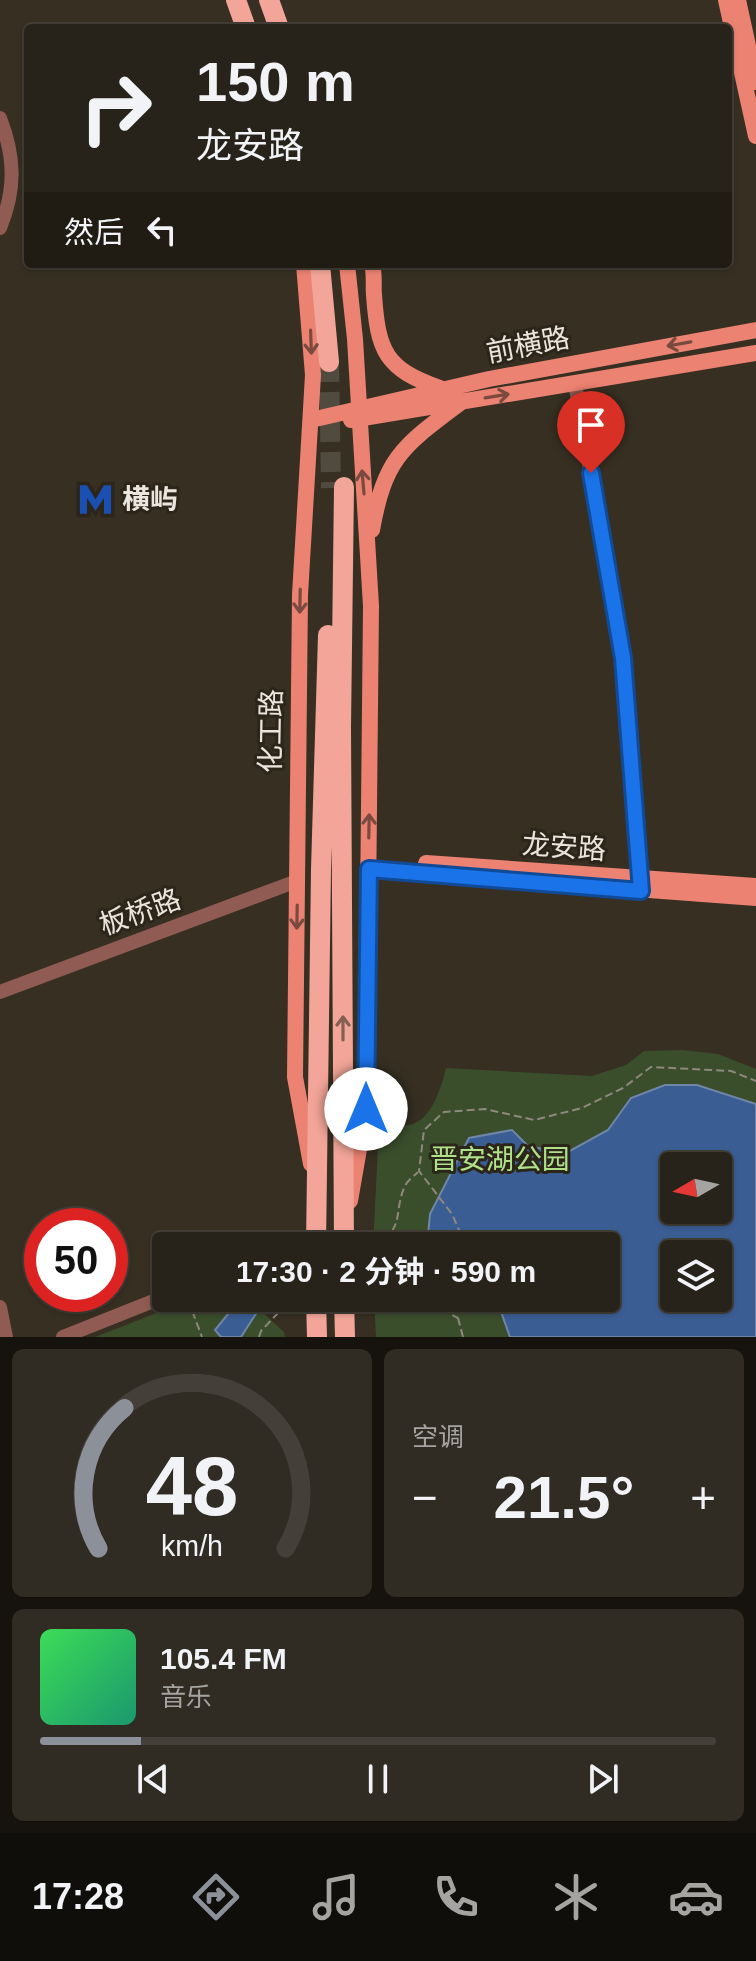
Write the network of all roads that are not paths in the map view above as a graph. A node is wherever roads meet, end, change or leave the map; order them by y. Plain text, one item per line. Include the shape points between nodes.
1 (236, 0) edge
2 (269, 0) edge
3 (726, 0) edge
4 (738, 0) edge
5 (245, 24) edge
6 (278, 24) edge
7 (731, 24) edge
8 (732, 27) edge
9 (756, 82) edge
10 (0, 118) edge
11 (756, 136) edge
12 (0, 228) edge
13 (304, 268) edge
14 (321, 268) edge
15 (333, 268) edge
16 (347, 268) edge
17 (372, 268) edge
18 (374, 293) junction
19 (756, 330) edge
20 (756, 353) edge
21 (343, 365) junction
22 (575, 383) junction
23 (441, 388) junction
24 (461, 402) junction
25 (358, 413) junction
26 (311, 426) junction
27 (369, 551) junction
28 (369, 864) junction
29 (297, 881) junction
30 (641, 885) junction
31 (756, 886) edge
32 (756, 898) edge
33 (0, 992) edge
34 (317, 1197) junction
35 (313, 1232) edge
36 (344, 1232) edge
37 (346, 1232) edge
38 (152, 1302) edge
39 (0, 1307) edge
40 (316, 1312) edge
41 (344, 1312) edge
42 (6, 1337) edge
43 (63, 1337) edge
44 (317, 1337) edge
45 (345, 1337) edge

1 - 5 highway
2 - 6 highway
3 - 7 main road
4 - 9 main road
8 - 11 main road
10 - 12 street via 13,170
13 -> 26 main road, 化工路
14 - 21 highway
15 - 21 highway
16 - 21 main road
17 - 18 main road
18 - 21 main road
18 - 23 main road via 386,356 415,380
19 -> 23 main road, 前横路
20 - 22 main road, 前横路
21 - 25 main road
24 -> 22 main road, 前横路
22 - 30 street via 623,658
23 - 25 main road, 前横路
24 - 25 main road, 前横路
24 - 27 main road via 419,434 392,464 378,501
25 - 26 main road, 前横路
27 -> 25 main road
26 -> 29 main road, 化工路 via 300,595
28 -> 27 main road
28 - 30 main road, 龙安路
28 - 37 main road via 366,1109
29 - 33 street, 板桥路
29 -> 34 main road, 化工路 via 295,1077
30 - 31 main road, 龙安路
30 - 32 main road, 龙安路
34 - 35 highway, 化工路
36 -> 34 highway, 化工路 via 337,487 321,869
38 - 43 street
39 - 42 street
40 - 44 highway
41 - 45 highway

